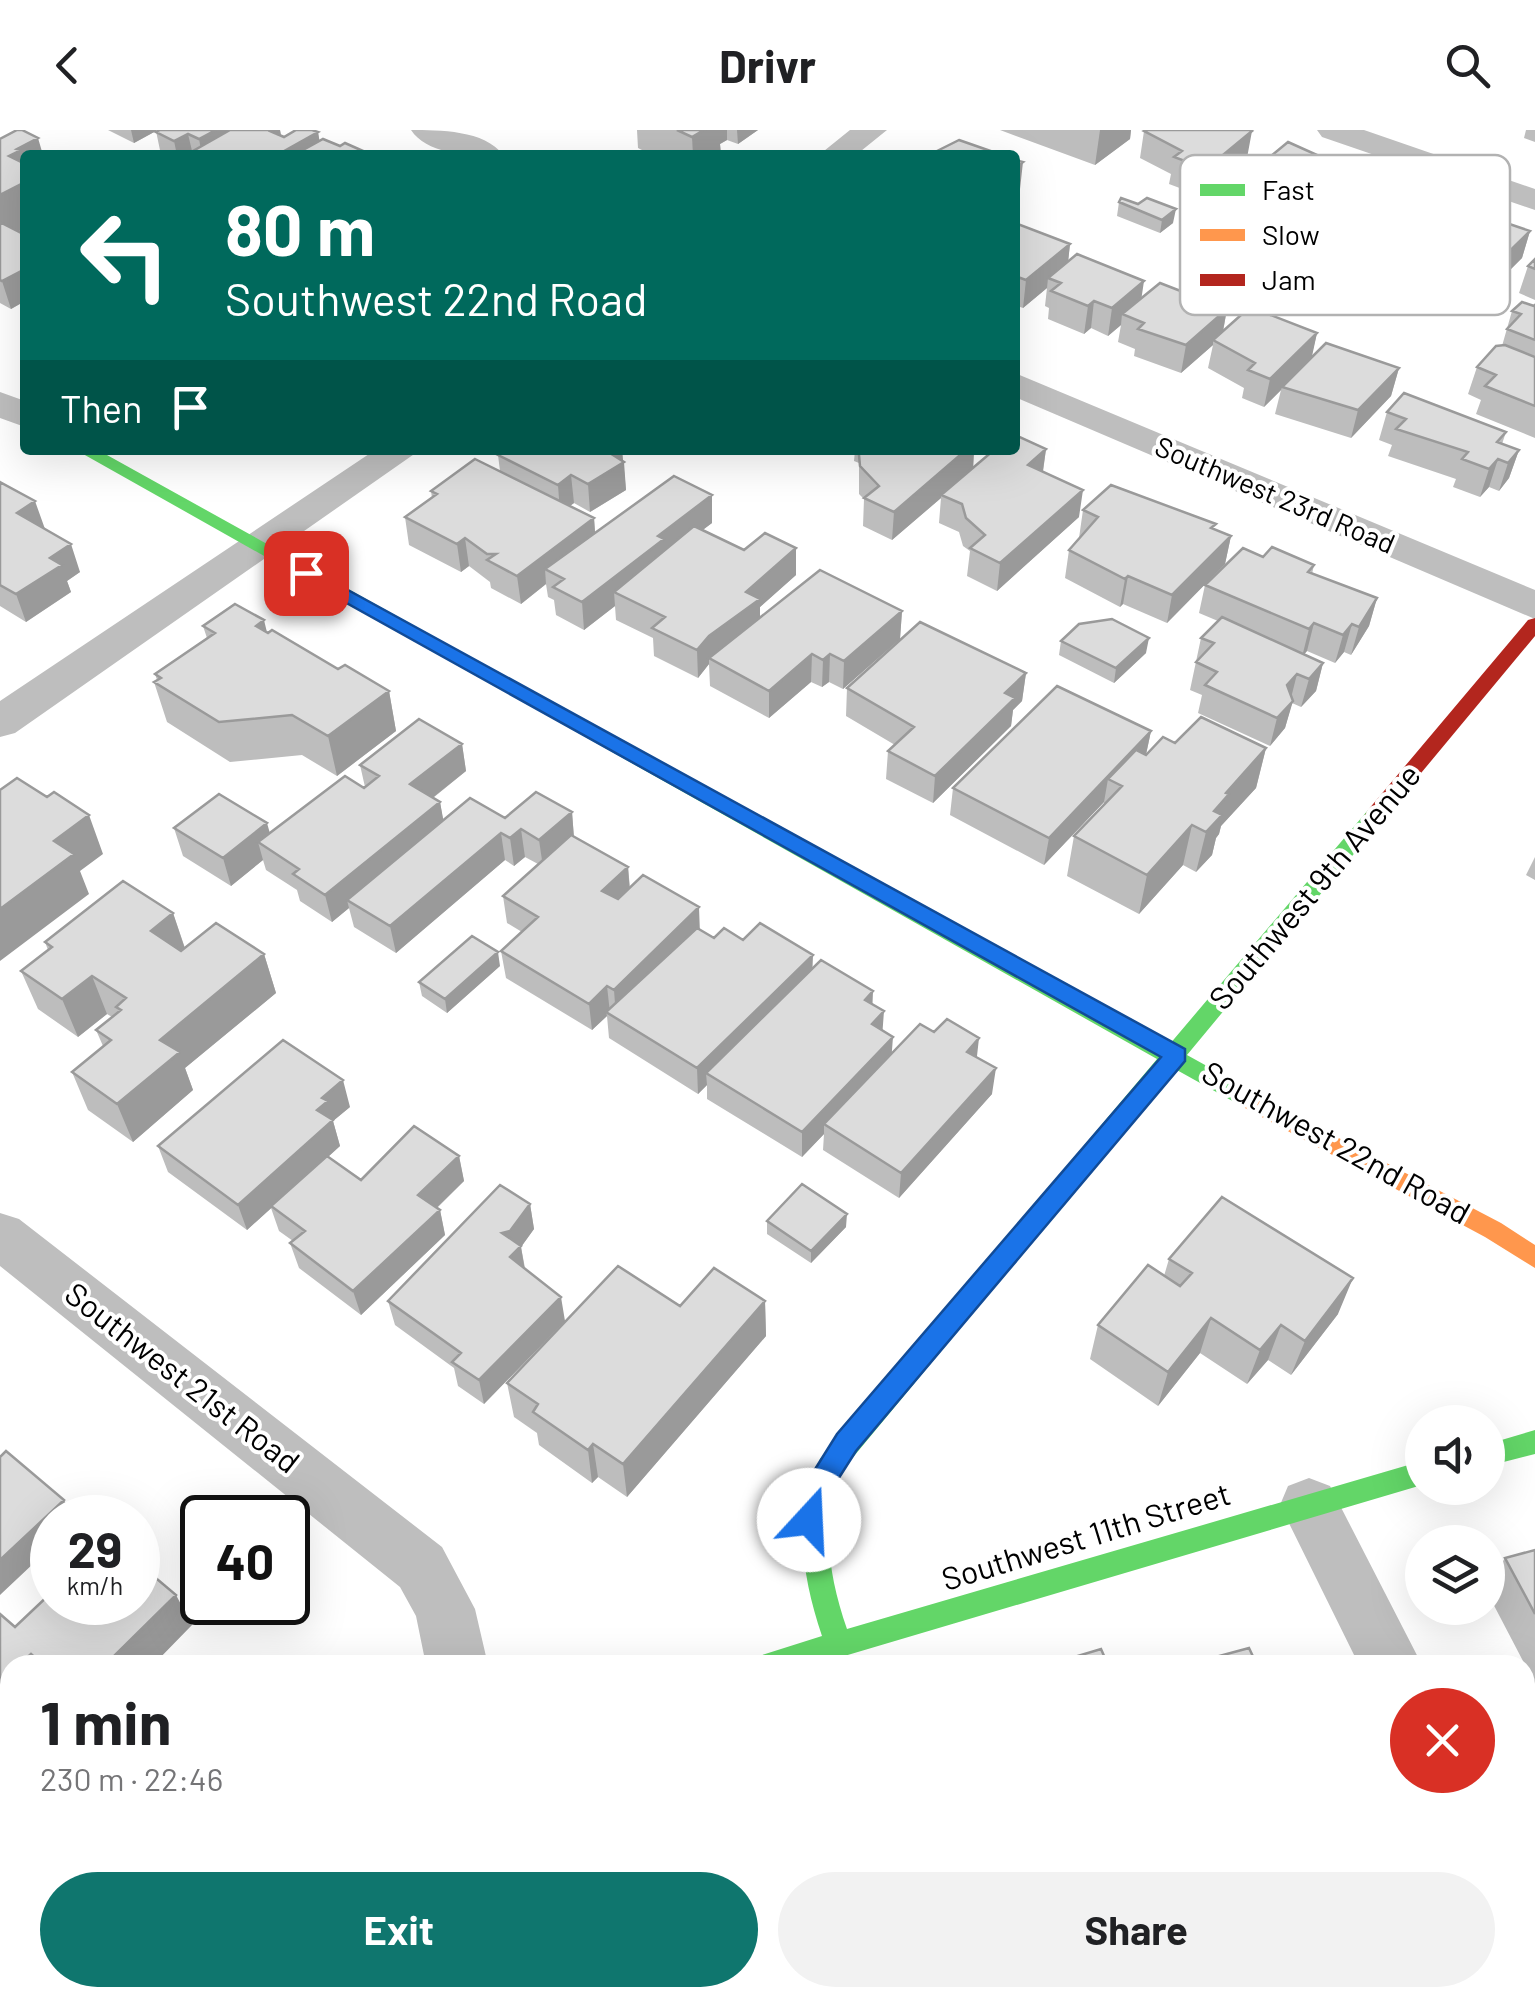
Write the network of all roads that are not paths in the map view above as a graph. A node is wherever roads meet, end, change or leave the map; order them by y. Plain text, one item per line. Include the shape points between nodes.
1 (427, 130) edge
2 (871, 130) edge
3 (1333, 130) edge
4 (475, 150) edge
5 (842, 150) edge
6 (1405, 155) edge
7 (1510, 191) edge
8 (1535, 200) edge
9 (1020, 386) edge
10 (94, 455) edge
11 (394, 455) edge
12 (258, 546) junction
13 (1535, 606) edge
14 (1535, 624) edge
15 (0, 722) edge
16 (1176, 1055) junction
17 (0, 1236) edge
18 (1535, 1258) edge
19 (1535, 1442) edge
20 (1505, 1450) edge
21 (1405, 1478) edge
22 (1310, 1504) junction
23 (839, 1644) junction
24 (455, 1655) edge
25 (802, 1655) edge
26 (1385, 1655) edge

1 - 4 street
2 - 5 street
3 - 6 street
7 - 8 street
9 - 13 street, Southwest 23rd Road
10 - 12 street, Southwest 22nd Road
11 - 12 street
12 - 15 street
12 - 16 street, Southwest 22nd Road
14 - 16 street, Southwest 9th Avenue
16 - 18 street, Southwest 22nd Road
16 - 23 street, Southwest 9th Avenue via 828,1467 809,1520 810,1552
17 - 24 street, Southwest 21st Road via 421,1567 445,1609
19 - 20 street
21 - 22 street, Southwest 11th Street
22 - 23 street, Southwest 11th Street
22 - 26 street
23 - 25 street, Southwest 11th Street

